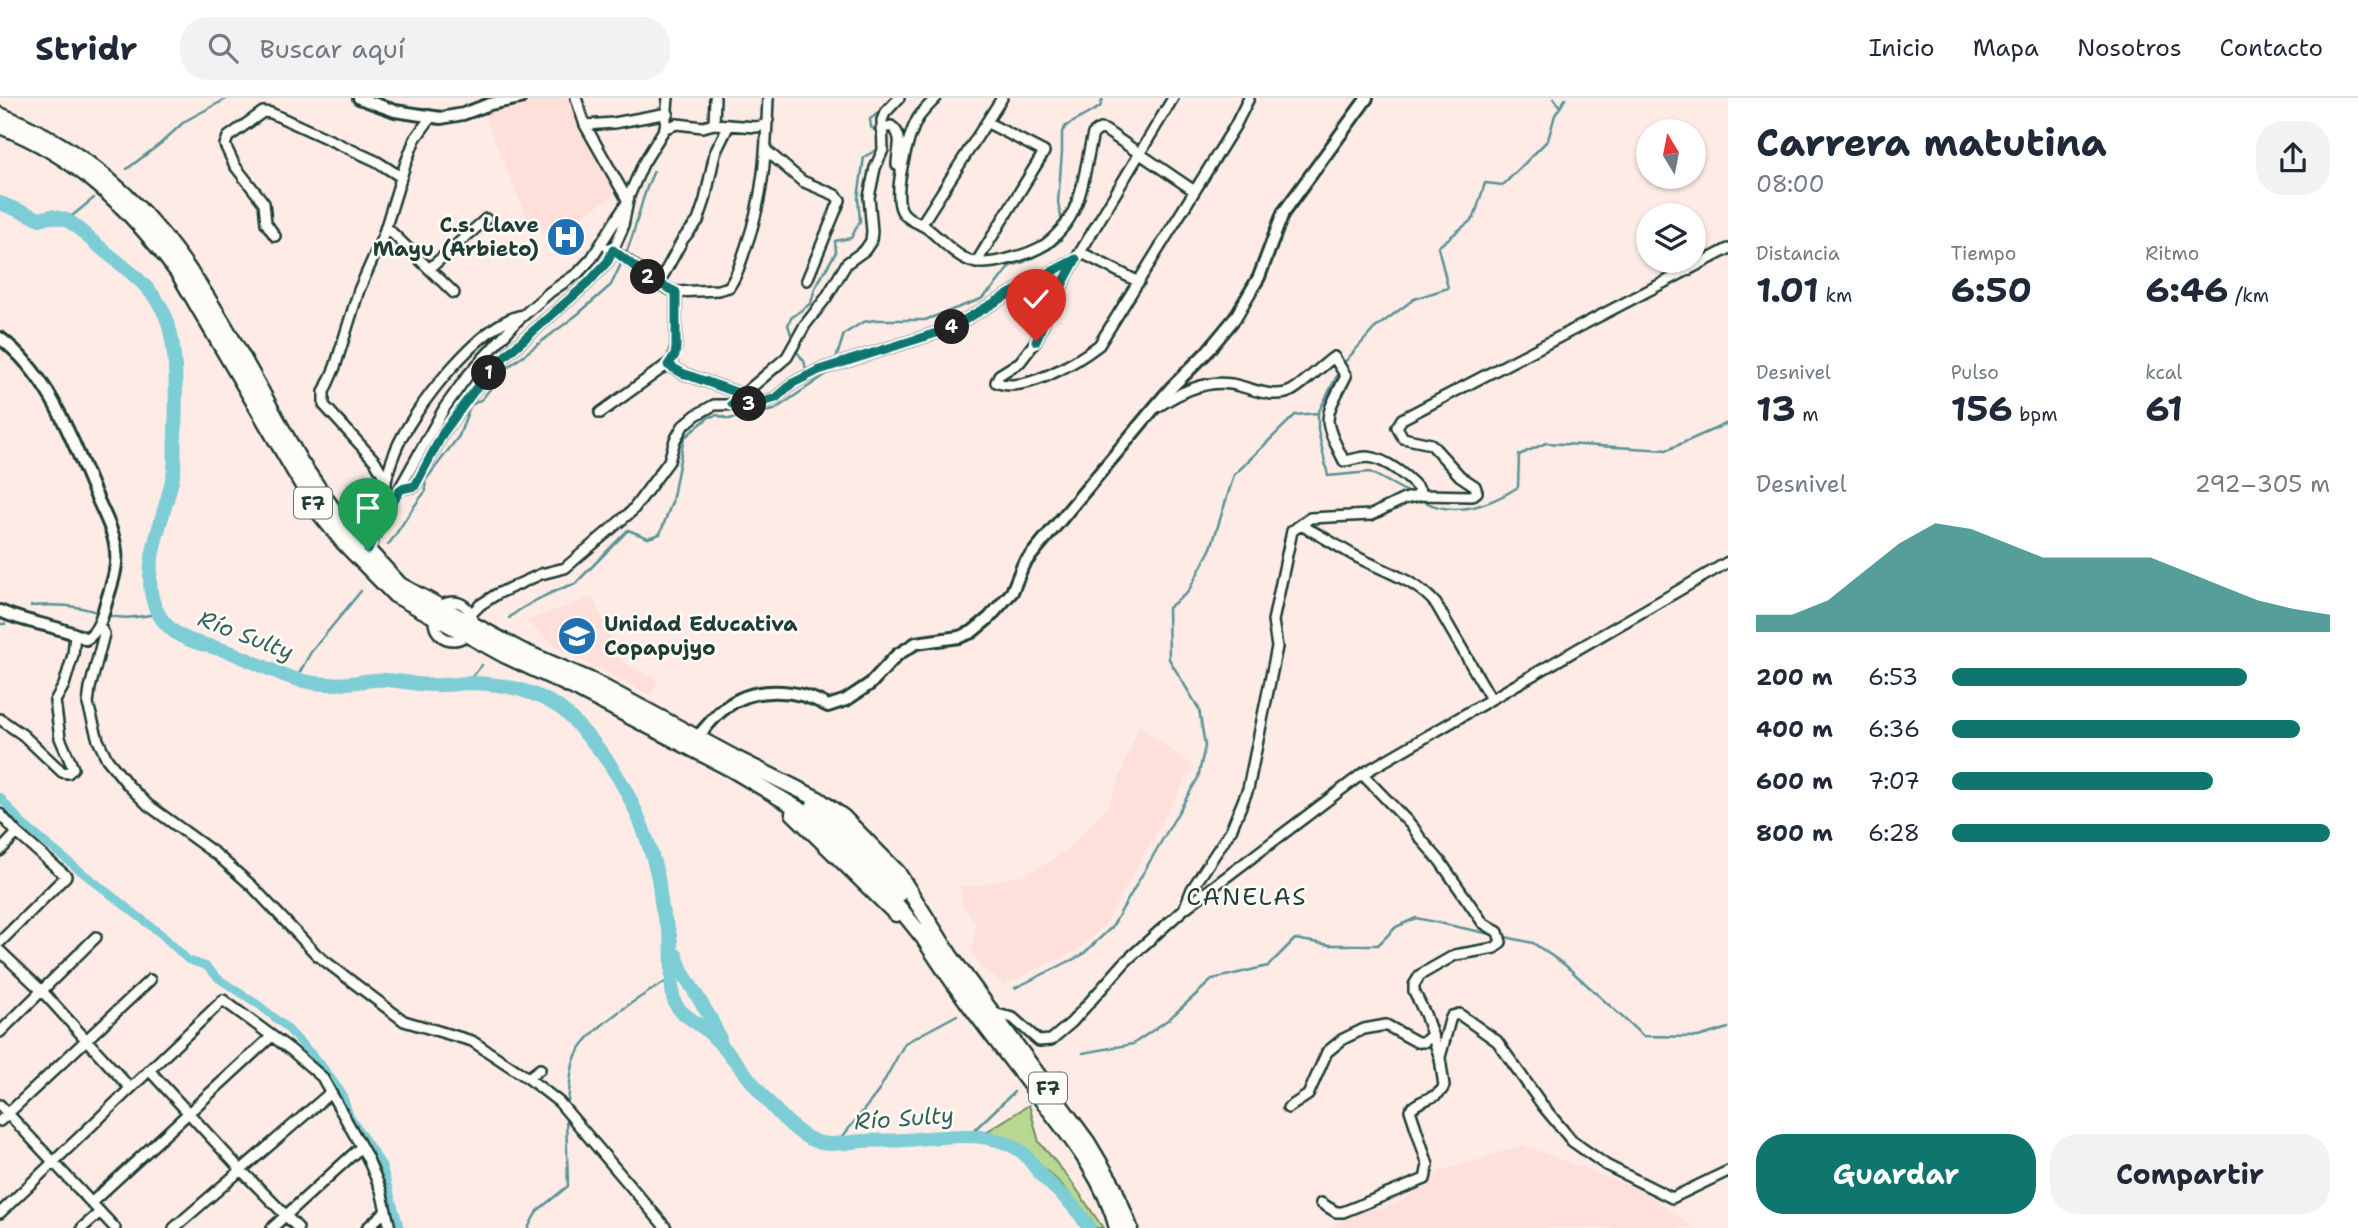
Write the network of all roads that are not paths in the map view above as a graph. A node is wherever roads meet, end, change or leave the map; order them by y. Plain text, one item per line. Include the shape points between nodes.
1 (520, 98) edge
2 (576, 98) edge
3 (668, 98) edge
4 (715, 98) edge
5 (768, 98) edge
6 (899, 98) edge
7 (936, 98) edge
8 (1002, 98) edge
9 (1173, 98) edge
10 (1249, 98) edge
11 (1367, 98) edge
12 (361, 99) edge
13 (668, 113) junction
14 (0, 114) edge
15 (431, 117) junction
16 (768, 120) junction
17 (988, 123) junction
18 (714, 124) junction
19 (585, 125) junction
20 (729, 125) junction
21 (0, 126) edge
22 (665, 128) junction
23 (881, 129) junction
24 (767, 151) junction
25 (1139, 155) junction
26 (401, 177) junction
27 (900, 184) junction
28 (1193, 191) junction
29 (628, 201) junction
30 (486, 219) dead end
31 (921, 225) junction
32 (386, 227) junction
33 (275, 236) dead end
34 (601, 244) junction
35 (1728, 249) edge
36 (613, 250) junction
37 (1079, 256) junction
38 (976, 263) junction
39 (429, 269) junction
40 (807, 280) dead end
41 (1139, 282) junction
42 (659, 284) junction
43 (676, 292) junction
44 (454, 293) dead end
45 (525, 315) junction
46 (2, 343) edge
47 (668, 365) junction
48 (744, 395) junction
49 (732, 404) junction
50 (600, 413) dead end
51 (1149, 414) junction
52 (386, 480) junction
53 (401, 489) junction
54 (1423, 495) junction
55 (381, 522) junction
56 (1300, 525) junction
57 (368, 550) junction
58 (1728, 562) edge
59 (419, 603) junction
60 (0, 611) edge
61 (439, 614) junction
62 (101, 619) junction
63 (467, 629) junction
64 (75, 634) junction
65 (488, 640) junction
66 (1491, 699) junction
67 (0, 719) edge
68 (697, 737) junction
69 (1362, 774) junction
70 (0, 814) edge
71 (17, 833) junction
72 (0, 851) edge
73 (1184, 909) junction
74 (96, 937) dead end
75 (0, 942) edge
76 (0, 951) edge
77 (150, 980) dead end
78 (41, 990) junction
79 (993, 1013) junction
80 (0, 1032) edge
81 (1432, 1035) junction
82 (272, 1036) junction
83 (86, 1042) junction
84 (1440, 1058) junction
85 (540, 1069) dead end
86 (149, 1070) junction
87 (528, 1078) junction
88 (130, 1088) junction
89 (330, 1093) junction
90 (0, 1105) edge
91 (1288, 1108) dead end
92 (9, 1113) junction
93 (189, 1113) junction
94 (0, 1121) edge
95 (361, 1147) junction
96 (54, 1161) junction
97 (241, 1170) junction
98 (1728, 1171) edge
99 (90, 1203) junction
100 (1321, 1203) dead end
101 (386, 1211) junction
102 (0, 1213) edge
103 (99, 1213) junction
104 (286, 1215) junction
105 (82, 1228) edge
106 (115, 1228) edge
107 (174, 1228) edge
108 (272, 1228) edge
109 (298, 1228) edge
110 (367, 1228) edge
111 (390, 1228) edge
112 (666, 1228) edge
113 (1118, 1228) edge
114 (1130, 1228) edge

1 - 15 street via 453,117
2 - 19 street
3 - 13 street
4 - 18 street
5 - 16 street
6 - 23 street via 885,113
7 - 27 street via 918,119 903,159
8 - 17 street
9 - 25 street
10 - 28 street
11 - 51 street via 1283,213 1259,277 1235,318
12 - 15 street
13 - 19 street
13 - 22 street
14 - 57 highway, F7 via 60,144 104,174 163,234 196,278 318,490
15 - 26 street via 415,139
16 - 20 street via 762,127
16 - 24 street
17 - 31 street
17 - 38 street via 1044,152
18 - 20 street
18 - 22 street
19 - 29 street
20 - 42 street via 715,153 698,221
21 - 59 highway, F7 via 71,163 140,224 179,274 317,510 396,595
22 - 29 street
23 - 27 street via 891,126 898,133
23 - 48 street via 883,150 869,197 871,241 848,263 787,357
24 - 40 street via 802,181 840,200
24 - 43 street via 759,208 733,282 725,289
25 - 28 street
25 - 37 street
25 - 38 street via 1105,130 1096,131 1076,207 1064,227 1037,249
26 - 32 street
26 - 33 street via 376,161 263,112 228,137 225,145 234,166 264,203 266,223
27 - 31 street via 902,211
28 - 41 street
29 - 34 street
29 - 36 street
30 - 39 street
31 - 38 street
32 - 39 street
32 - 52 street via 322,397
34 - 36 street
34 - 45 street via 578,273
35 - 54 street via 1402,419 1397,427 1403,438 1431,444 1477,492
36 - 42 street
36 - 53 street via 588,283 482,380 443,433 415,486
37 - 41 street
37 - 41 street via 1036,341 996,382 1006,387 1043,378 1081,359 1098,345
37 - 49 street via 949,329 819,370 776,398
39 - 44 street
42 - 43 street
43 - 47 street via 676,348
45 - 52 street via 513,316 488,334 434,387 398,444
45 - 53 street via 488,351 445,407
46 - 62 street via 35,373 47,391 111,528 116,563
47 - 48 street
47 - 50 street
48 - 49 street
49 - 63 street via 714,405 682,426 669,461 632,511 565,568 497,594 480,605
51 - 54 street via 1168,400 1206,384 1290,392 1334,357 1346,376 1326,415 1344,461 1368,457 1390,465
51 - 68 street via 1023,565 1012,592 972,632 915,643 897,654 870,684 828,706 784,692 746,695 723,709
52 - 55 street
53 - 55 street
54 - 56 street via 1371,515 1310,518
55 - 57 street
56 - 66 street via 1424,590
56 - 73 street via 1292,531 1275,608 1277,647 1248,789 1231,830
57 - 59 highway, F7
58 - 66 street
59 - 61 highway, F7
59 - 61 highway
60 - 64 street
61 - 63 highway, F7
61 - 63 street via 444,639
62 - 64 street via 86,639
62 - 87 street via 104,634 88,704 107,759 128,785 252,886 317,955 404,1021 472,1041
63 - 65 highway, F7
63 - 65 highway
64 - 67 street via 73,656 55,701 60,738 73,768 62,772
65 - 68 highway, F7 via 590,680
65 - 113 highway, F7 via 775,794 826,830 922,936 1067,1133 1095,1175
66 - 69 street
68 - 79 highway, F7 via 818,799 843,817 898,873
69 - 73 street
69 - 81 street via 1413,827 1483,923 1500,937 1495,948 1455,955 1416,979 1414,991
70 - 71 street
71 - 72 street
71 - 75 street via 66,876
73 - 79 street via 1126,961 1051,1040 1039,1041 1013,1018
74 - 78 street
76 - 78 street
77 - 83 street
78 - 80 street
78 - 83 street
79 - 114 highway, F7 via 1088,1143 1113,1185
81 - 84 street
81 - 91 street via 1417,1042 1386,1025 1343,1039 1327,1052 1308,1095
82 - 86 street via 223,1000
82 - 89 street via 322,1077
82 - 93 street
83 - 88 street
83 - 92 street
84 - 98 street via 1450,1020 1459,1014 1497,1041 1572,1141 1606,1165 1672,1198
84 - 100 street via 1443,1090 1410,1110 1428,1165 1425,1179 1343,1212
85 - 87 street
86 - 88 street
86 - 93 street
87 - 112 street via 559,1102
88 - 96 street
89 - 95 street
89 - 97 street
90 - 92 street
92 - 94 street
92 - 96 street
93 - 97 street
93 - 99 street
95 - 101 street
95 - 104 street
96 - 99 street
96 - 102 street
97 - 104 street
97 - 107 street
99 - 103 street
101 - 110 street
101 - 111 street
103 - 105 street
103 - 106 street
104 - 108 street
104 - 109 street

